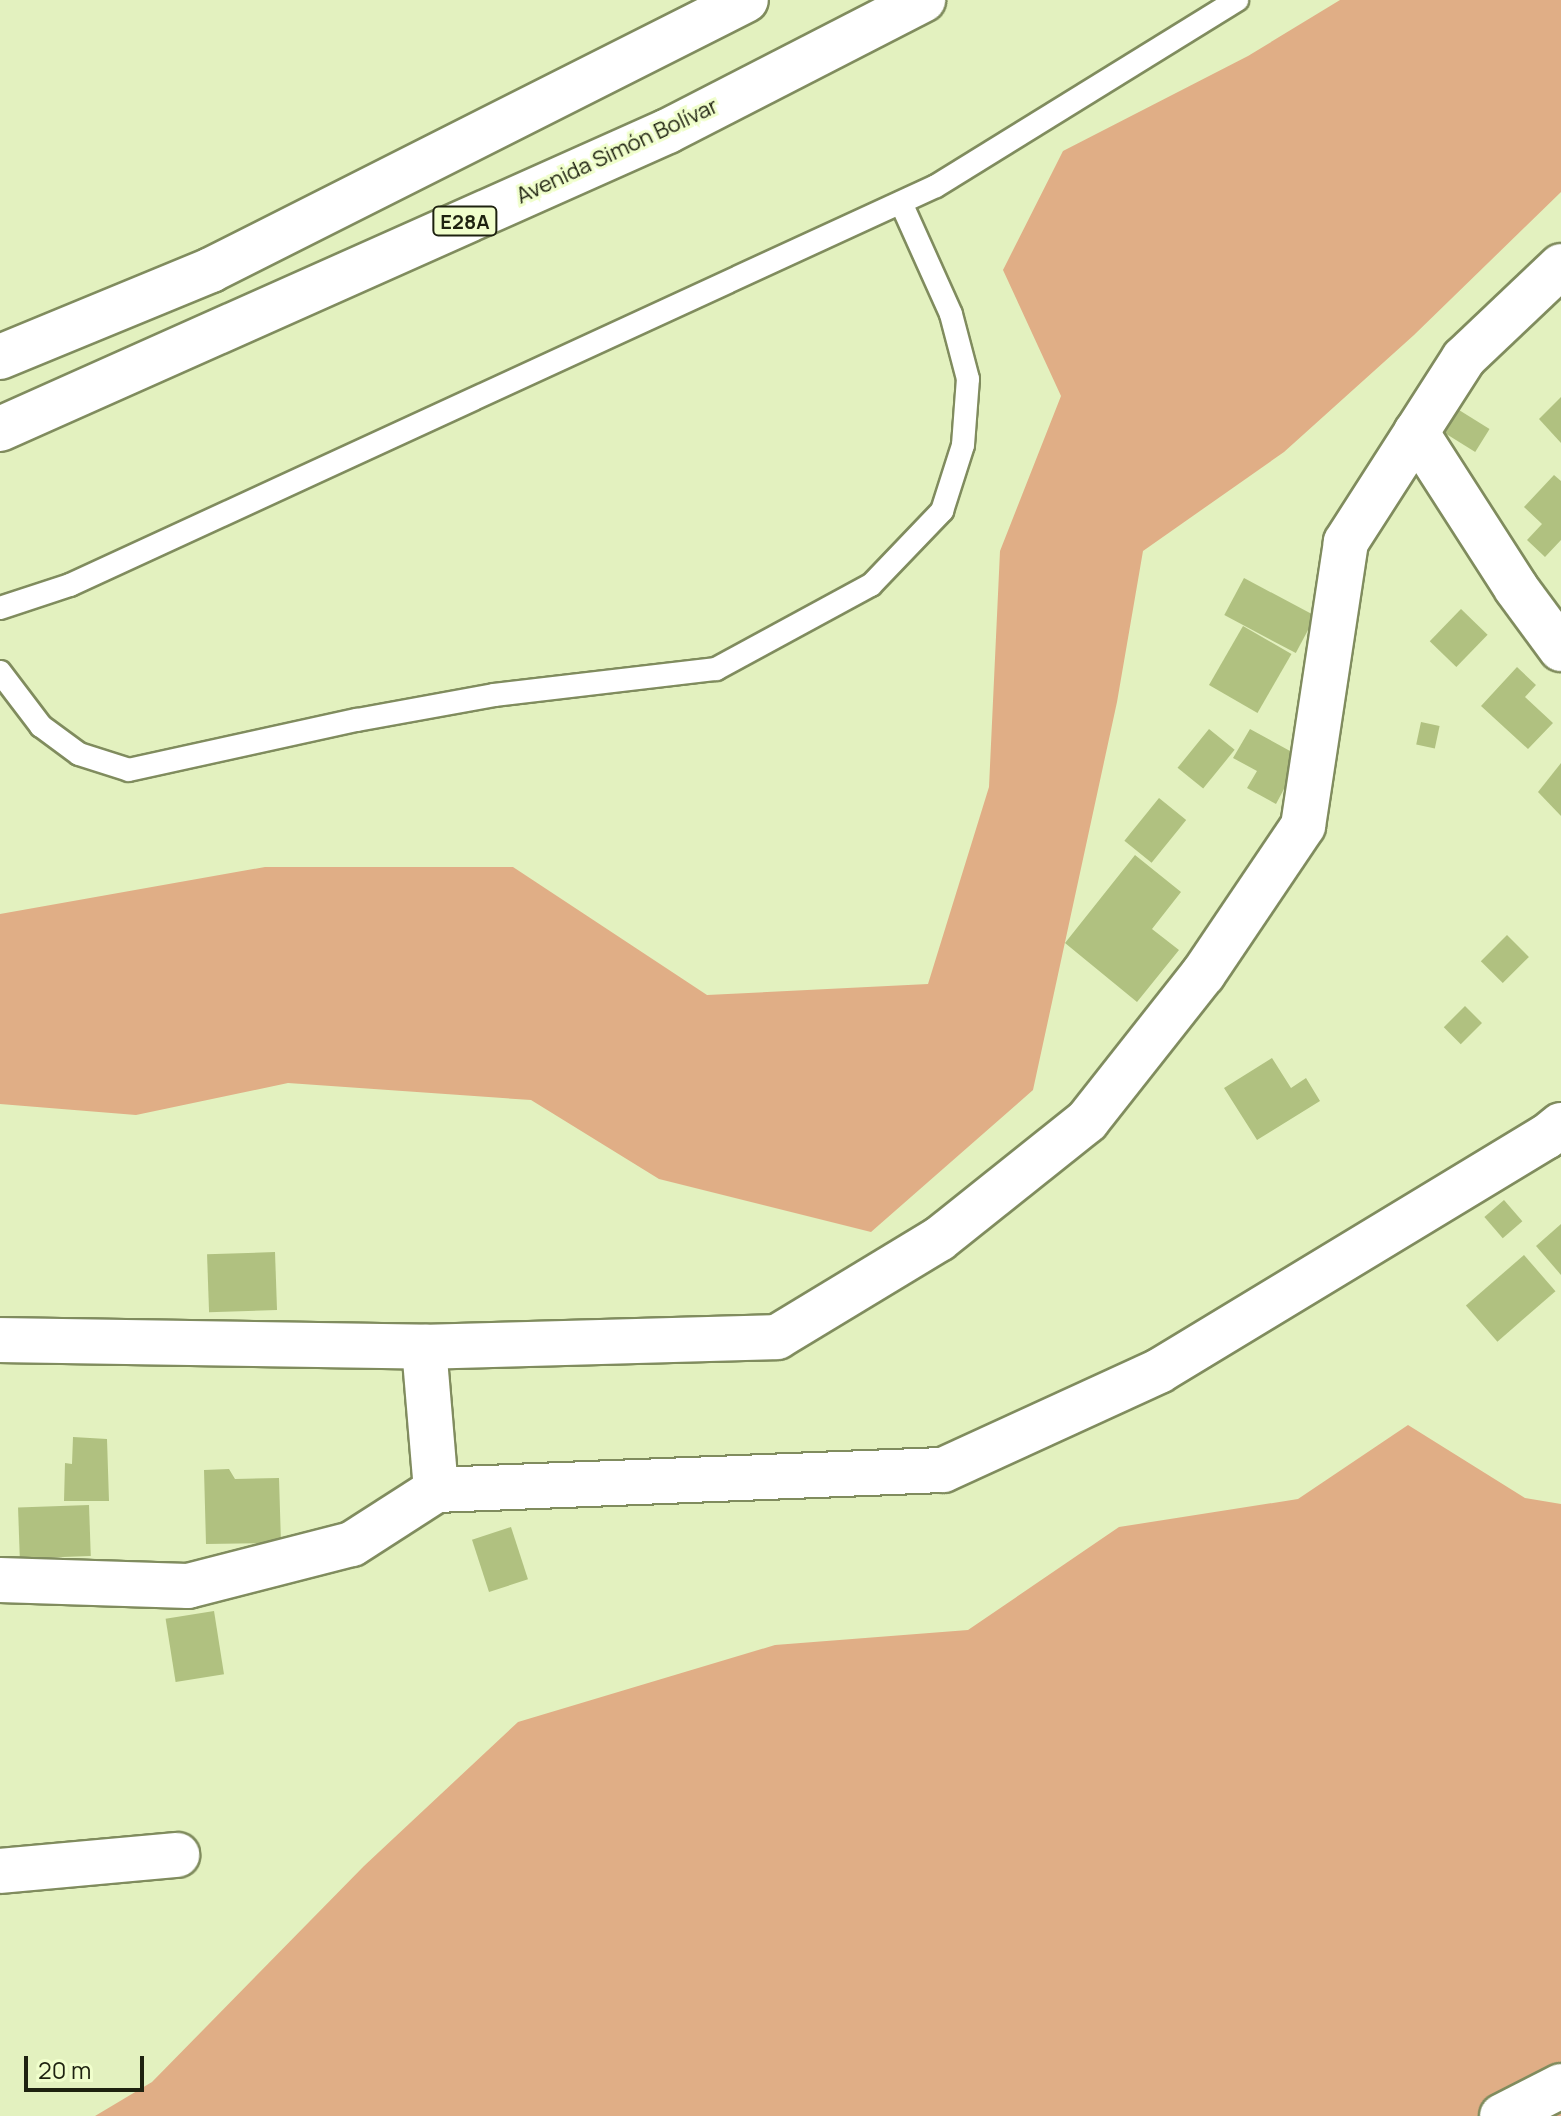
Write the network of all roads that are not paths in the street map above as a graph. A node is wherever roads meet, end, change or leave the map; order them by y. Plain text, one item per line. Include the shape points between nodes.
1 (746, 0) edge
2 (923, 0) edge
3 (1237, 0) edge
4 (901, 203) junction
5 (1561, 266) edge
6 (0, 357) edge
7 (0, 429) edge
8 (1416, 432) junction
9 (0, 608) edge
10 (1561, 649) edge
11 (0, 672) edge
12 (1561, 1125) edge
13 (0, 1340) edge
14 (424, 1347) junction
15 (436, 1490) junction
16 (0, 1580) edge
17 (177, 1855) dead end
18 (0, 1871) edge
19 (1561, 2086) edge
20 (1502, 2116) edge

1 - 6 main road via 211,270
2 - 7 main road, Avenida Simón Bolívar / E28A via 668,131
3 - 4 lane
4 - 9 lane via 70,585
4 - 11 lane via 951,314 968,379 963,445 942,511 871,585 716,669 494,695 129,770 79,754 41,726
5 - 8 main road via 1464,358
8 - 10 main road
8 - 14 main road via 1346,542 1303,826 1203,974 1087,1121 939,1239 777,1337
12 - 15 main road via 1159,1371 943,1470
13 - 14 main road
14 - 15 main road
15 - 16 main road via 352,1544 188,1586
17 - 18 main road
19 - 20 main road

